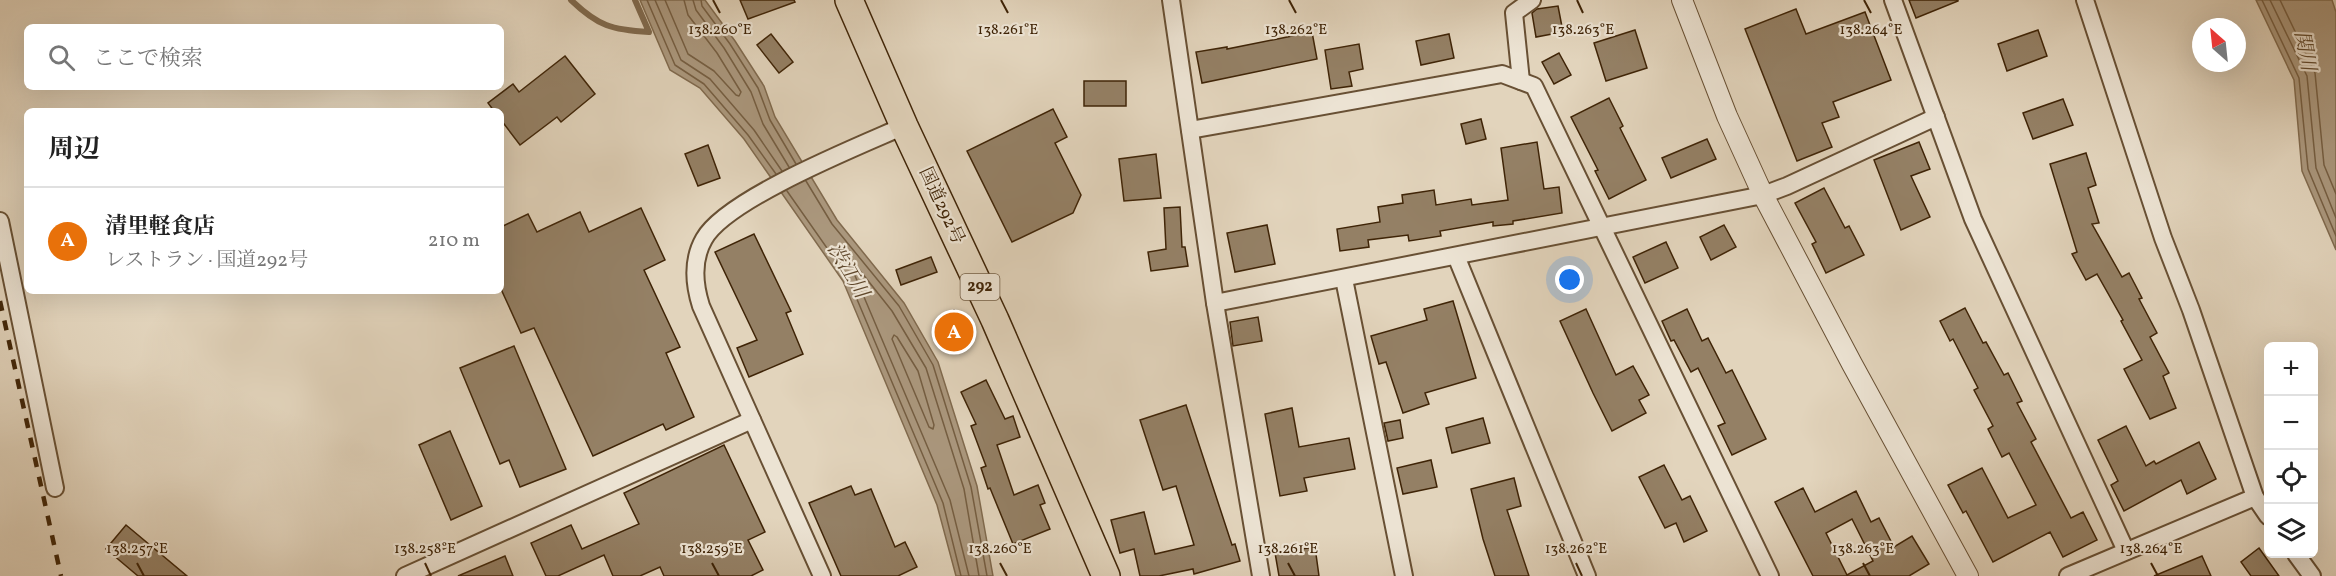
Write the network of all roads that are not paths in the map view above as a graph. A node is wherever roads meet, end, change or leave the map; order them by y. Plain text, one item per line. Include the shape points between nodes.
1 (849, 0) edge
2 (1171, 0) edge
3 (1532, 0) edge
4 (1682, 0) edge
5 (1893, 0) edge
6 (2085, 0) edge
7 (1521, 81) junction
8 (1936, 117) junction
9 (904, 126) junction
10 (1190, 130) junction
11 (1763, 195) junction
12 (0, 221) edge
13 (1602, 227) junction
14 (1456, 256) junction
15 (1344, 279) junction
16 (1215, 303) junction
17 (752, 420) junction
18 (55, 488) dead end
19 (2255, 496) junction
20 (2264, 510) edge
21 (2126, 551) junction
22 (2299, 558) edge
23 (405, 576) edge
24 (822, 576) edge
25 (1106, 576) edge
26 (1261, 576) edge
27 (1404, 576) edge
28 (1587, 576) edge
29 (1770, 576) edge
30 (1968, 576) edge
31 (2068, 576) edge
32 (2312, 576) edge

1 - 9 highway, 国道292号 / 292
2 - 10 street
3 - 7 street via 1514,13
4 - 11 street
5 - 8 street
6 - 19 street via 2163,238 2192,310
7 - 10 street via 1502,74
7 - 13 street via 1534,86
8 - 11 street
8 - 21 street via 1973,219
9 - 17 street via 757,195 722,219 704,238 694,271 696,291
9 - 25 highway, 国道292号 / 292 via 995,320
10 - 16 street
11 - 13 street
11 - 30 street
12 - 18 street
13 - 14 street
13 - 29 street
14 - 15 street
14 - 28 street
15 - 16 street
15 - 27 street
16 - 26 street
17 - 23 street
17 - 24 street
19 - 20 street
19 - 21 street
21 - 31 street
22 - 32 street

